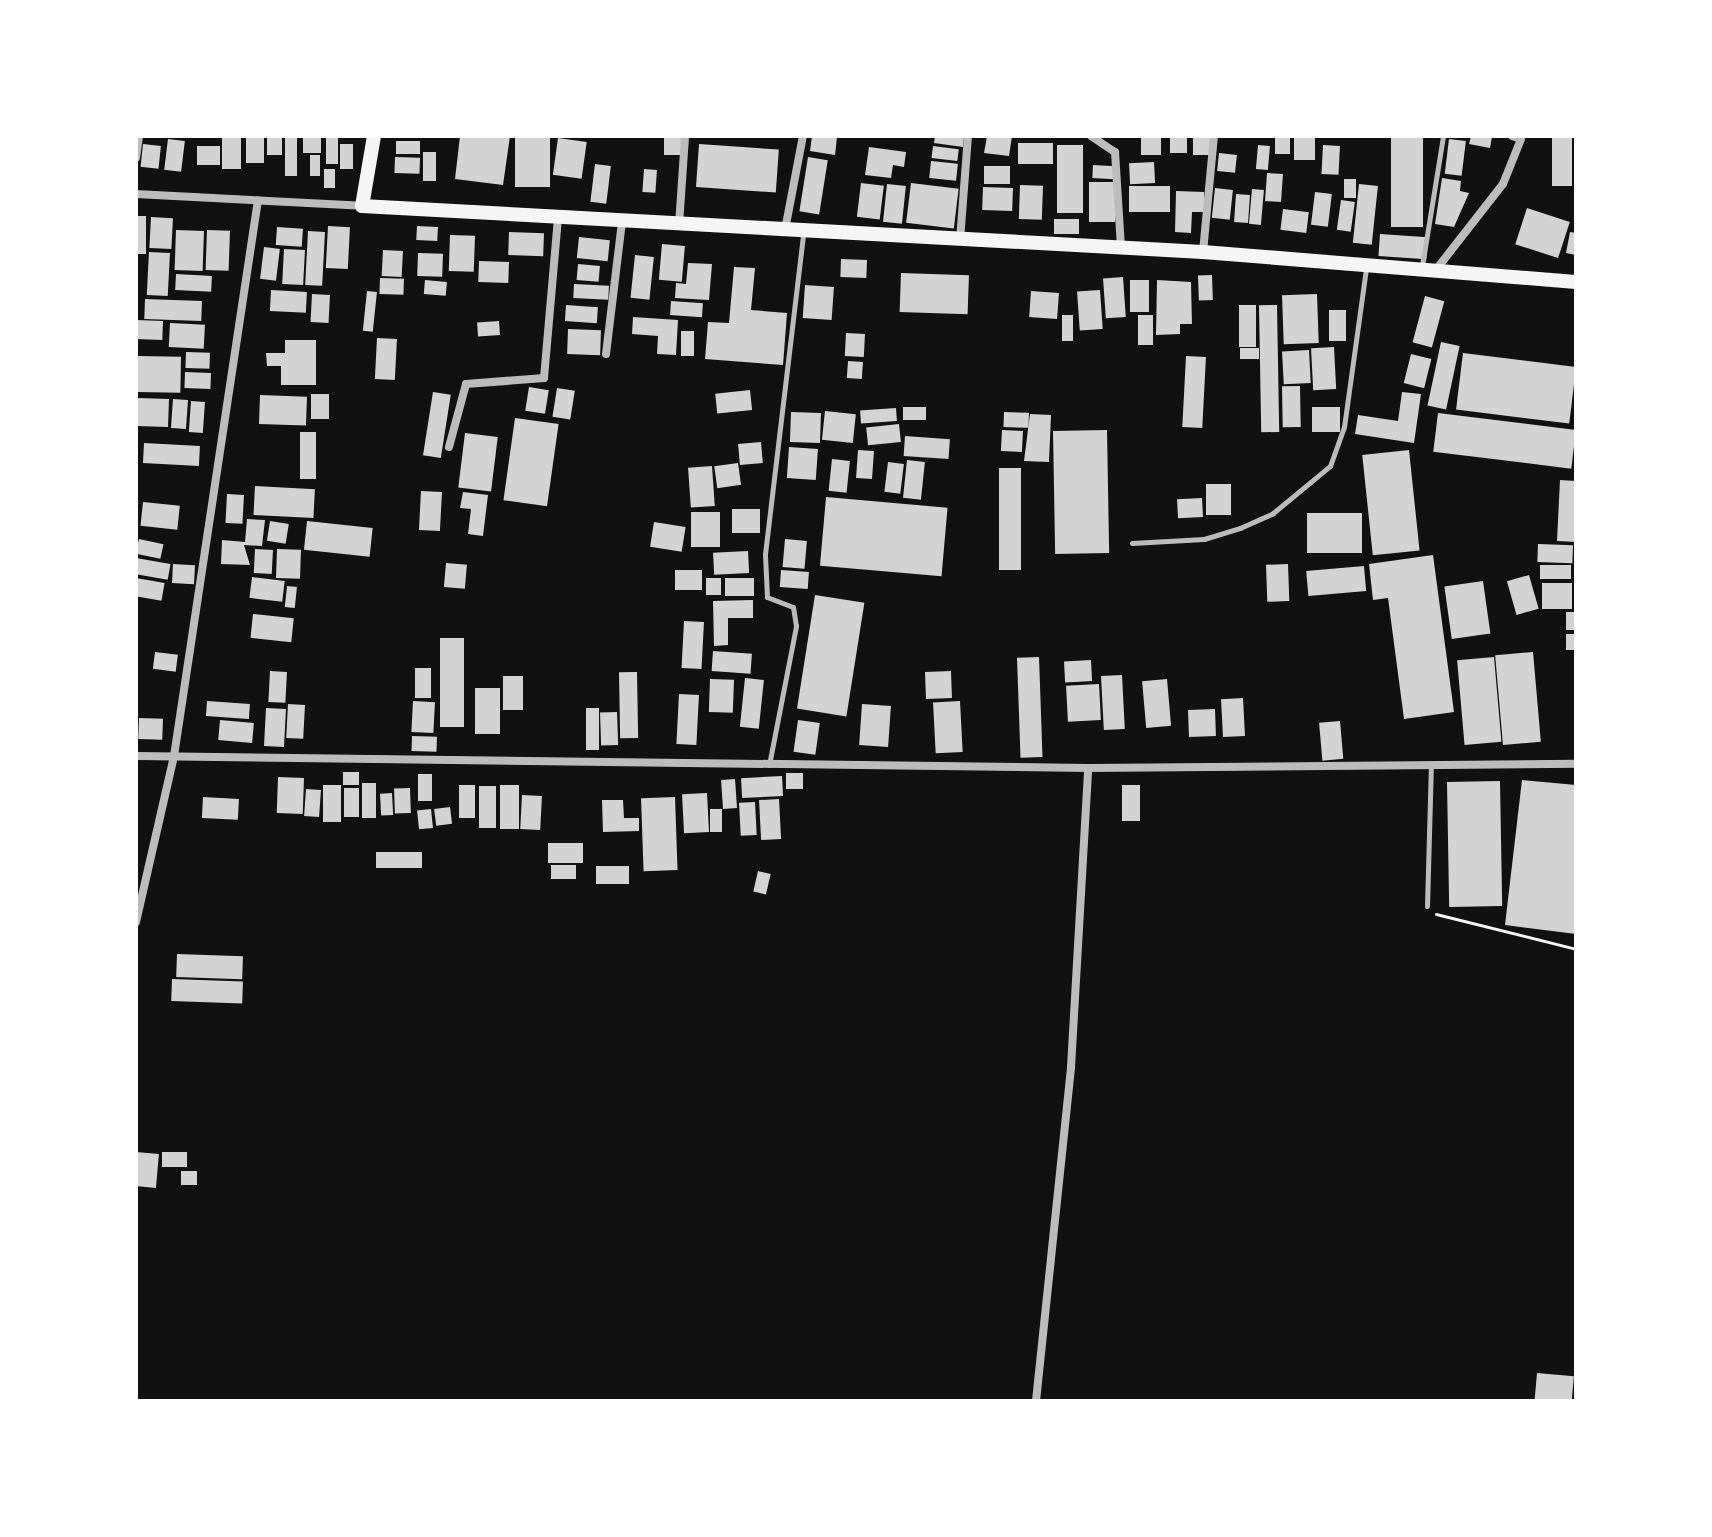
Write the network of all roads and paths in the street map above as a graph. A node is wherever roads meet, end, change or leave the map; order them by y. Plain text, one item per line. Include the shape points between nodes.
1 (139, 136) edge
2 (374, 136) edge
3 (685, 136) edge
4 (803, 136) edge
5 (968, 136) edge
6 (1091, 136) edge
7 (1214, 136) edge
8 (1443, 136) edge
9 (1512, 136) edge
10 (136, 158) edge
11 (136, 194) edge
12 (258, 200) junction
13 (362, 206) junction
14 (558, 217) junction
15 (622, 221) junction
16 (679, 225) junction
17 (785, 231) junction
18 (803, 232) junction
19 (960, 241) junction
20 (1121, 249) junction
21 (1203, 252) junction
22 (1366, 267) junction
23 (1428, 271) junction
24 (1576, 282) edge
25 (606, 354) dead end
26 (449, 447) dead end
27 (1132, 543) dead end
28 (136, 756) edge
29 (174, 756) junction
30 (1576, 764) edge
31 (769, 766) junction
32 (1431, 766) junction
33 (1088, 768) junction
34 (1427, 906) joint
35 (136, 922) edge
36 (1576, 949) edge
37 (1036, 1401) edge

1 - 10 street
2 - 13 main road
3 - 16 street
4 - 17 street
5 - 19 street
6 - 20 street via 1115,152
7 - 21 street
8 - 23 lane
9 - 23 street via 1521,139 1503,184
11 - 12 street
12 - 13 street
12 - 29 street
13 - 14 main road
14 - 15 main road
14 - 26 street via 544,378 466,384
15 - 16 main road
15 - 25 street
16 - 17 main road
17 - 18 main road
18 - 19 main road
18 - 31 lane via 765,554 767,597 793,607 796,626
19 - 20 main road
20 - 21 main road
21 - 22 main road
22 - 23 main road
22 - 27 lane via 1344,427 1330,466 1273,513 1240,528 1204,539
23 - 24 main road
28 - 29 street
29 - 31 street
29 - 35 street
30 - 32 street
31 - 33 street
32 - 33 street
32 - 34 lane
33 - 37 street via 1071,1067
34 - 36 path

